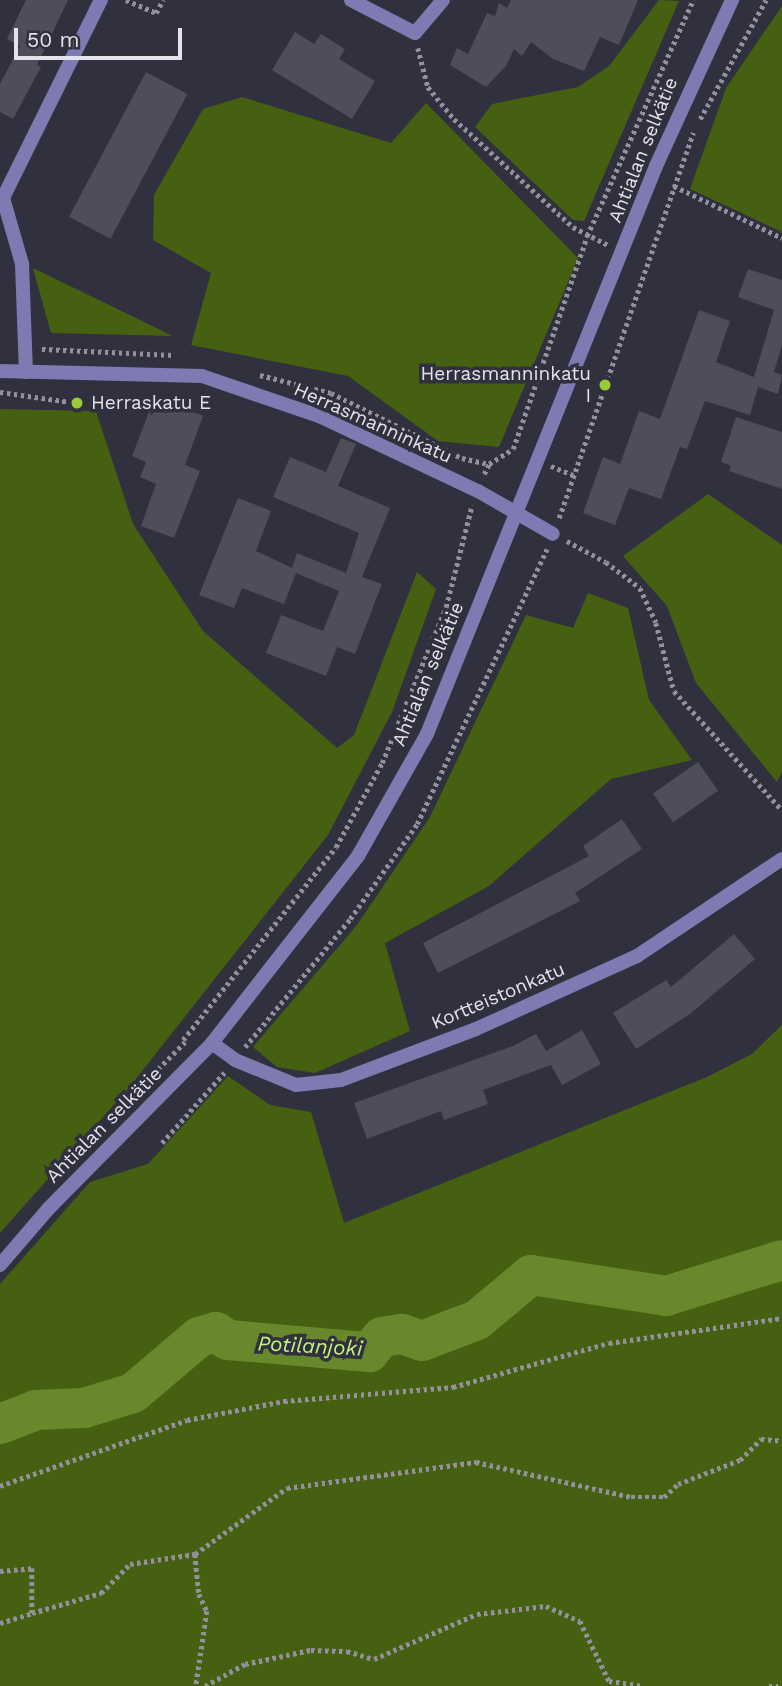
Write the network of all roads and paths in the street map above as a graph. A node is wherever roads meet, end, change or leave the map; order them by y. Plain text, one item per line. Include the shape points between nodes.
1 (101, 0) edge
2 (126, 0) edge
3 (163, 0) edge
4 (351, 0) edge
5 (443, 0) edge
6 (693, 0) edge
7 (732, 0) edge
8 (766, 0) edge
9 (415, 33) junction
10 (674, 186) junction
11 (1, 198) edge
12 (587, 236) junction
13 (782, 237) edge
14 (623, 253) junction
15 (646, 263) junction
16 (0, 371) edge
17 (26, 372) junction
18 (0, 392) edge
19 (77, 403) dead end
20 (478, 491) junction
21 (517, 513) junction
22 (553, 534) junction
23 (782, 810) edge
24 (782, 859) edge
25 (183, 1040) dead end
26 (212, 1042) junction
27 (0, 1265) edge
28 (782, 1318) edge
29 (782, 1441) edge
30 (0, 1486) edge
31 (195, 1554) junction
32 (0, 1571) edge
33 (32, 1613) junction
34 (0, 1623) edge
35 (196, 1686) edge
36 (205, 1686) edge
37 (644, 1686) edge
38 (769, 1686) edge
39 (778, 1686) edge

1 - 11 street
2 - 3 path via 156,13
4 - 9 street
5 - 9 street
6 - 12 path
7 - 14 street, Ahtialan selkätie via 697,71
8 - 10 path via 696,127
9 - 12 path via 428,87 438,101
10 - 13 path
10 - 15 path
11 - 17 street via 22,264
12 - 14 path
12 - 20 path via 513,449 489,464
14 - 15 path
14 - 21 street, Ahtialan selkätie
15 - 22 path
16 - 17 street, Herrasmanninkatu
17 - 20 street, Herrasmanninkatu via 202,376 319,416
18 - 19 path
20 - 21 street, Herrasmanninkatu
20 - 25 path via 446,607 382,763 337,847
21 - 22 street, Herrasmanninkatu
21 - 26 street, Ahtialan selkätie via 428,734 358,856
22 - 23 path via 606,562 640,588 656,623 674,691
24 - 26 street, Kortteistonkatu via 638,956 476,1029 341,1080 296,1085 235,1060
26 - 27 street, Ahtialan selkätie via 49,1208
28 - 30 path via 609,1343 453,1387 284,1401 187,1420
29 - 31 path via 761,1439 740,1460 678,1483 664,1497 631,1497 476,1462 286,1488
31 - 33 path via 130,1564 101,1593
31 - 35 path via 199,1594 207,1611
32 - 33 path via 32,1568
33 - 34 path
36 - 37 path via 244,1664 311,1650 347,1651 374,1659 477,1615 546,1606 580,1621 609,1681
38 - 39 path

